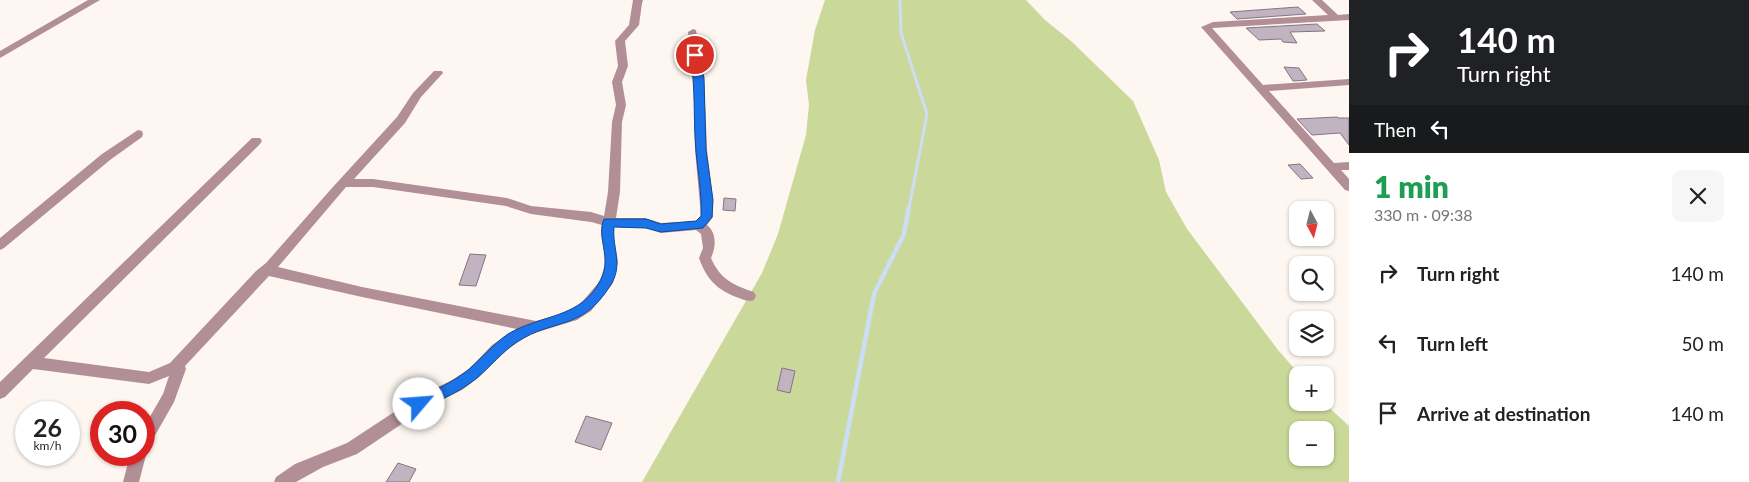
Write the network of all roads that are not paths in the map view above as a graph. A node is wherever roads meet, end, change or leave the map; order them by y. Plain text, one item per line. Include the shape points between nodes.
1 (95, 0) edge
2 (638, 0) edge
3 (1317, 0) edge
4 (1349, 17) edge
5 (1336, 18) junction
6 (693, 32) dead end
7 (5, 48) edge
8 (0, 55) edge
9 (438, 73) dead end
10 (1349, 82) edge
11 (1261, 88) junction
12 (138, 134) dead end
13 (256, 141) dead end
14 (1349, 166) edge
15 (1331, 167) junction
16 (345, 182) junction
17 (1349, 187) edge
18 (608, 222) junction
19 (699, 225) junction
20 (0, 245) edge
21 (268, 270) junction
22 (748, 296) dead end
23 (537, 327) junction
24 (31, 362) junction
25 (175, 367) junction
26 (0, 392) edge
27 (155, 422) edge
28 (135, 466) edge
29 (131, 482) edge
30 (282, 482) edge

1 - 7 street
2 - 18 street via 634,25 620,41 623,66 617,82 621,105 617,122 614,192
3 - 5 street
4 - 5 street
5 - 11 street via 1213,24 1206,27
6 - 19 street via 707,200 707,217
7 - 8 street
9 - 16 street
10 - 11 street
11 - 15 street
12 - 20 street
13 - 24 street
14 - 15 street
15 - 17 street
16 - 18 street via 374,183 507,202 531,210
16 - 21 street
18 - 19 street via 661,228
18 - 23 street via 612,262 606,283 586,307 572,316
19 - 22 street via 707,232 709,248 705,258 711,276 726,287
21 - 23 street
21 - 25 street
23 - 30 street via 498,349 457,385 419,404 352,449 319,460
24 - 25 street via 149,378
24 - 26 street
25 - 27 street via 179,370
28 - 29 street

